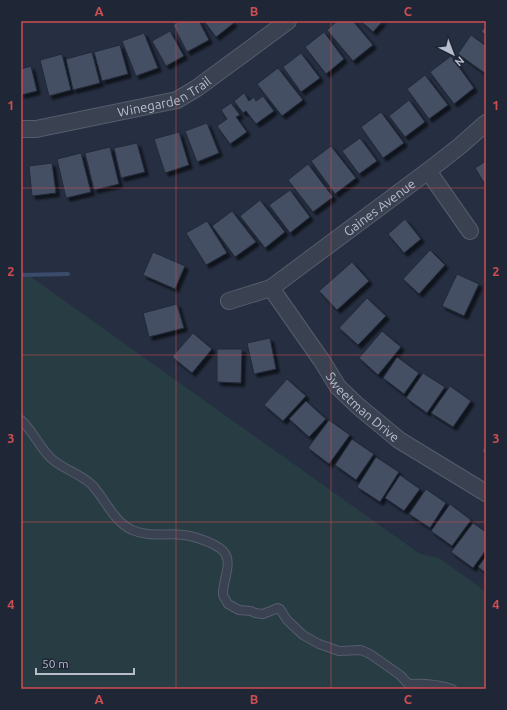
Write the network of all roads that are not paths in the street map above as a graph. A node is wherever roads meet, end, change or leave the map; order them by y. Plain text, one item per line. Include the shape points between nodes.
1 (288, 21) edge
2 (486, 123) edge
3 (21, 129) edge
4 (428, 171) junction
5 (470, 231) dead end
6 (270, 288) junction
7 (229, 301) dead end
8 (21, 420) edge
9 (486, 493) edge
10 (410, 686) edge
11 (452, 689) edge

1 - 3 street, Winegarden Trail via 177,100 36,129
2 - 4 street, Gaines Avenue
4 - 5 street
4 - 6 street, Gaines Avenue
6 - 7 street, Gaines Avenue
6 - 9 street, Sweetman Drive via 338,387 358,406 399,440
8 - 10 lane via 47,454 88,481 126,526 148,534 185,535 208,541 222,549 228,560 223,595 231,606 259,614 266,614 278,608 287,620 314,641 339,651 361,650 400,675
10 - 11 lane via 424,683

